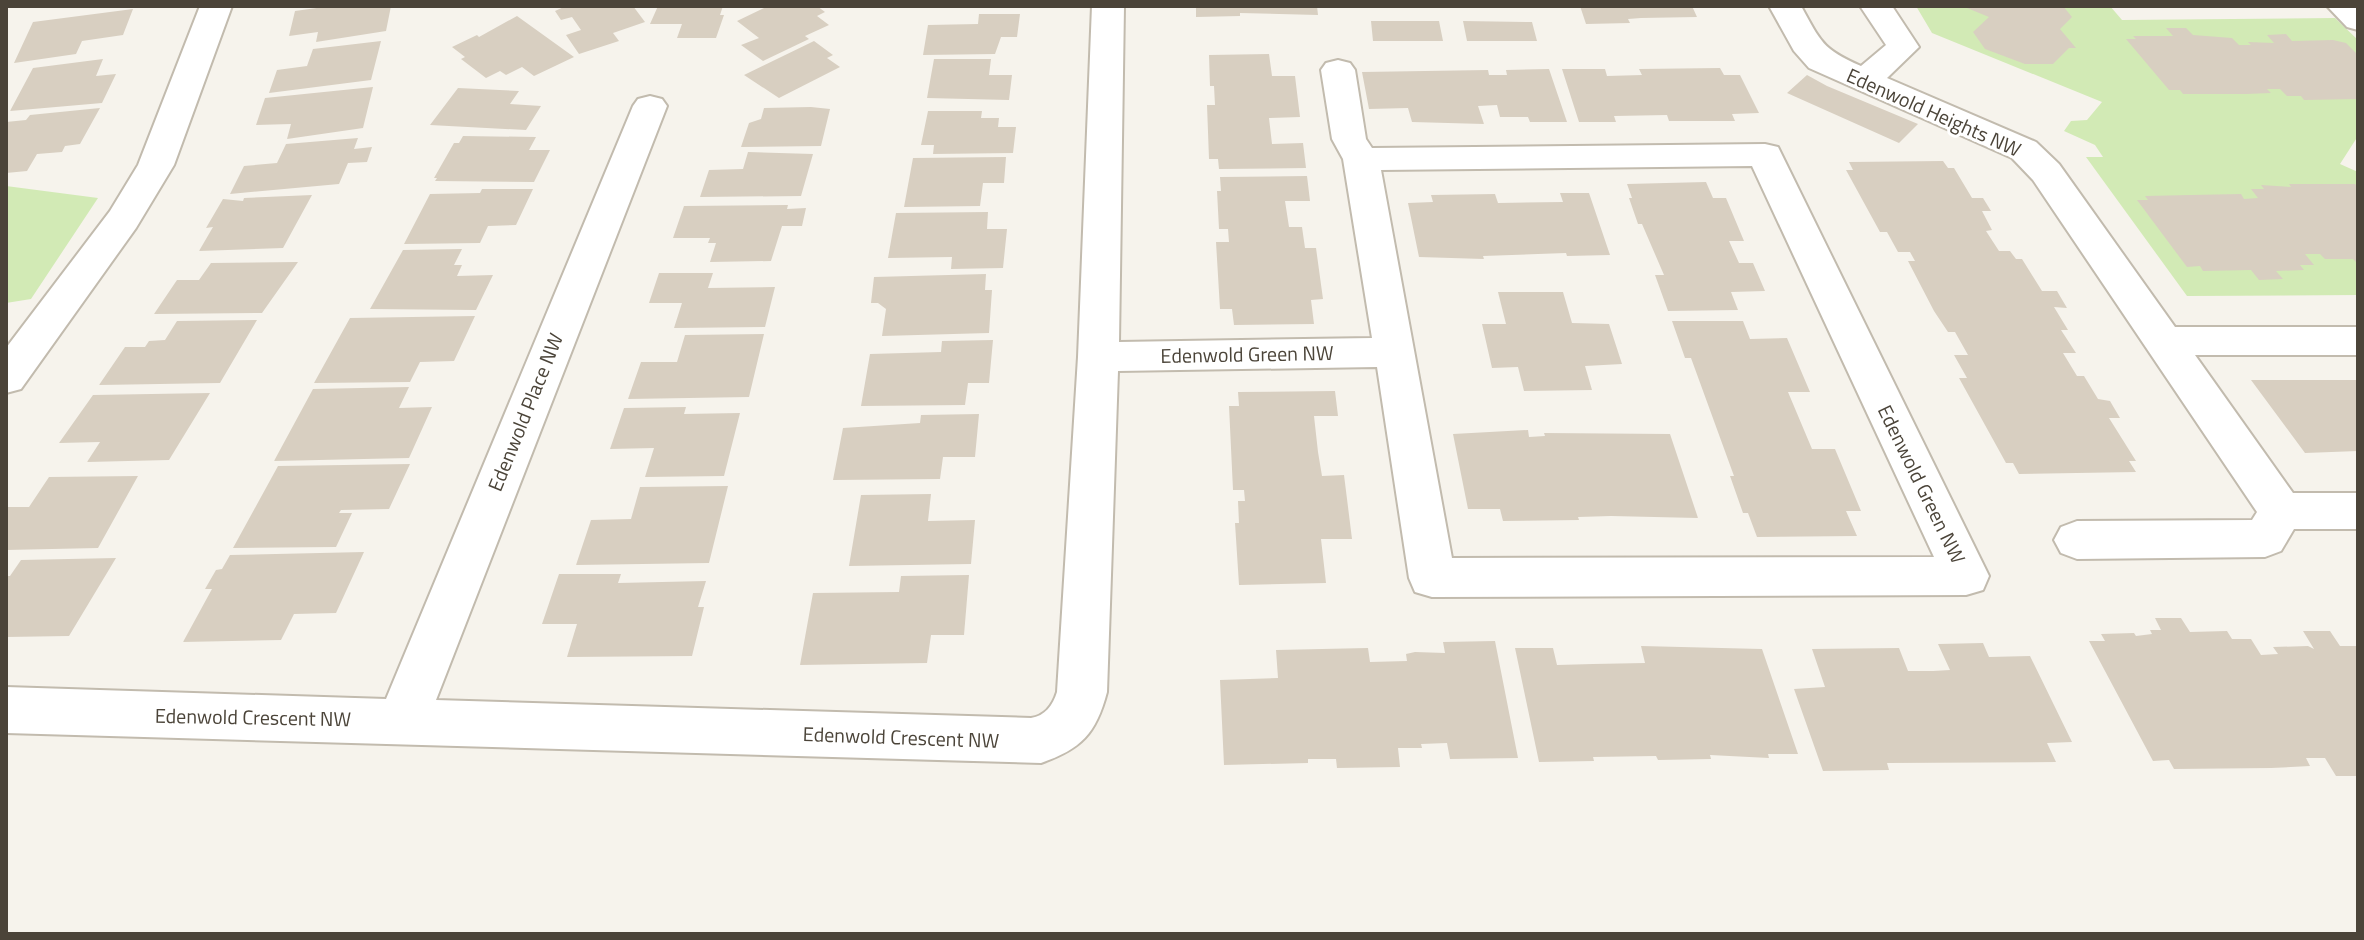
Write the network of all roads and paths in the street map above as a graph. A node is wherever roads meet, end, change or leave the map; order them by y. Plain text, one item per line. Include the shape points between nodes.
1 (216, 6) edge
2 (1108, 6) edge
3 (1785, 6) edge
4 (1876, 6) edge
5 (2343, 6) edge
6 (2358, 20) edge
7 (1338, 70) dead end
8 (1864, 81) junction
9 (650, 106) dead end
10 (1361, 159) junction
11 (2164, 341) junction
12 (2358, 341) edge
13 (1395, 352) junction
14 (1098, 357) junction
15 (6, 378) edge
16 (2281, 511) junction
17 (2358, 511) edge
18 (2077, 540) dead end
19 (6, 710) edge
20 (405, 721) junction

1 - 15 street via 156,165 123,219
2 - 14 street, Edenwold Crescent NW
3 - 8 street, Edenwold Heights NW via 1810,51
4 - 8 street via 1903,47
5 - 6 street
7 - 10 street, Edenwold Green NW via 1349,139
8 - 11 street, Edenwold Heights NW via 2024,150 2046,172
9 - 20 street, Edenwold Place NW via 416,681
10 - 13 street, Edenwold Green NW
10 - 13 street, Edenwold Green NW via 1765,155 1966,576 1432,578
11 - 12 street
11 - 16 street, Edenwold Heights NW
13 - 14 street, Edenwold Green NW
14 - 20 street, Edenwold Crescent NW via 1082,692 1077,714 1045,740
16 - 17 street
16 - 18 street via 2265,538
19 - 20 street, Edenwold Crescent NW

